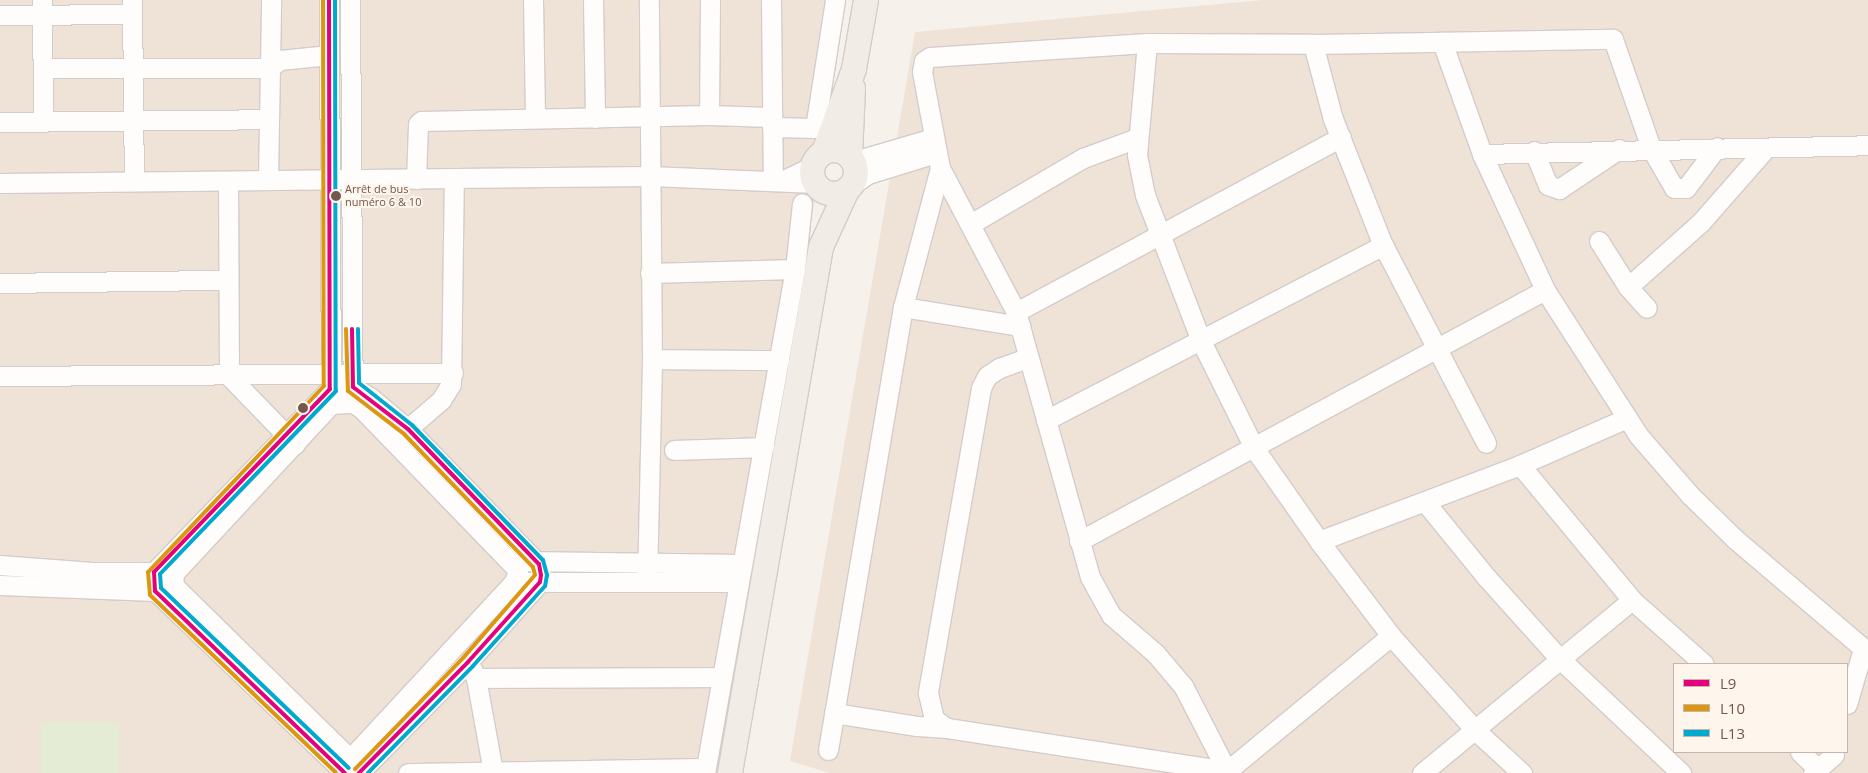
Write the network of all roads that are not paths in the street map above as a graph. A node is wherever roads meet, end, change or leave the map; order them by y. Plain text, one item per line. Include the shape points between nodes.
1 (271, 0) edge
2 (329, 0) edge
3 (350, 0) edge
4 (533, 0) edge
5 (593, 0) edge
6 (649, 0) edge
7 (710, 0) edge
8 (771, 0) edge
9 (835, 0) edge
10 (866, 0) edge
11 (42, 7) edge
12 (132, 7) edge
13 (0, 15) edge
14 (1442, 42) junction
15 (1147, 43) junction
16 (1313, 44) junction
17 (328, 55) junction
18 (44, 68) junction
19 (133, 68) junction
20 (269, 68) junction
21 (854, 69) junction
22 (709, 115) junction
23 (649, 116) junction
24 (535, 117) junction
25 (595, 118) junction
26 (268, 119) junction
27 (43, 120) junction
28 (134, 120) junction
29 (0, 122) edge
30 (772, 122) junction
31 (1341, 137) junction
32 (1137, 138) junction
33 (1868, 145) edge
34 (1717, 147) junction
35 (1651, 148) junction
36 (1766, 148) junction
37 (1619, 149) junction
38 (1534, 151) junction
39 (936, 153) junction
40 (1482, 154) junction
41 (851, 173) junction
42 (650, 176) junction
43 (814, 178) junction
44 (416, 179) junction
45 (454, 179) junction
46 (268, 180) junction
47 (329, 180) junction
48 (350, 180) junction
49 (778, 180) junction
50 (228, 181) junction
51 (134, 182) junction
52 (0, 183) edge
53 (972, 223) junction
54 (1159, 236) junction
55 (1599, 241) dead end
56 (1383, 245) junction
57 (821, 247) junction
58 (795, 269) junction
59 (650, 273) junction
60 (228, 280) junction
61 (0, 283) edge
62 (1628, 287) junction
63 (1545, 290) junction
64 (903, 307) junction
65 (1647, 308) dead end
66 (1018, 319) junction
67 (1200, 341) junction
68 (1435, 348) junction
69 (1028, 358) junction
70 (652, 360) junction
71 (778, 360) junction
72 (453, 373) junction
73 (0, 376) edge
74 (229, 376) junction
75 (353, 388) junction
76 (330, 389) junction
77 (1627, 418) junction
78 (1046, 420) junction
79 (401, 435) junction
80 (290, 440) junction
81 (1486, 443) dead end
82 (764, 447) junction
83 (1254, 448) junction
84 (674, 450) dead end
85 (1520, 465) junction
86 (1425, 502) junction
87 (1079, 541) junction
88 (1319, 541) junction
89 (510, 560) junction
90 (536, 561) junction
91 (646, 563) junction
92 (0, 565) edge
93 (154, 572) junction
94 (740, 573) junction
95 (173, 579) junction
96 (514, 582) junction
97 (540, 582) junction
98 (646, 582) junction
99 (0, 585) edge
100 (155, 591) junction
101 (1632, 600) junction
102 (1391, 636) junction
103 (1866, 651) edge
104 (1558, 658) junction
105 (468, 662) junction
106 (1703, 663) edge
107 (721, 676) junction
108 (476, 678) junction
109 (1848, 701) edge
110 (834, 712) junction
111 (947, 728) junction
112 (1475, 730) junction
113 (828, 750) dead end
114 (1801, 753) edge
115 (1835, 760) edge
116 (706, 770) edge
117 (350, 771) edge
118 (1815, 771) edge
119 (493, 772) edge
120 (1228, 772) edge
121 (408, 773) edge
122 (730, 773) edge
123 (1422, 773) edge
124 (1522, 773) edge
125 (1681, 773) edge

1 - 20 street
2 - 17 street
3 - 48 street
4 - 24 street
5 - 25 street
6 - 23 street
7 - 22 street
8 - 30 street
9 - 30 street via 815,128
10 - 21 main road
11 - 12 street
11 - 13 street
11 - 18 street
12 - 19 street
14 - 16 street
14 - 35 street via 1613,38
14 - 40 street
15 - 16 street
15 - 32 street
15 - 39 street via 930,57 924,61 922,72
16 - 31 street
17 - 20 street via 280,60
17 - 47 street
18 - 19 street
18 - 27 street
19 - 20 street
19 - 28 street
20 - 26 street
21 - 41 main road
21 - 43 main road
22 - 23 street
22 - 30 street
23 - 25 street
23 - 42 street
24 - 25 street
24 - 44 street via 419,122
26 - 28 street
26 - 46 street
27 - 28 street
27 - 29 street
28 - 51 street
30 - 49 street
31 - 54 street
31 - 56 street
32 - 53 street via 1083,158
32 - 54 street via 1139,174
33 - 36 street
34 - 35 street
34 - 35 street via 1686,188 1678,190 1671,184
34 - 36 street
35 - 37 street
36 - 62 street via 1701,222
37 - 38 street
37 - 38 street via 1559,189 1548,185
38 - 40 street
39 - 41 street
39 - 53 street
39 - 64 street
40 - 63 street
41 - 43 main road via 831,194
41 - 43 main road via 843,152
41 - 57 main road
42 - 45 street
42 - 49 street
42 - 59 street
43 - 49 street
43 - 57 main road
43 - 58 street
44 - 45 street
44 - 48 street
45 - 72 street
46 - 47 street
46 - 50 street
47 - 48 street
47 - 76 street
48 - 75 street
50 - 51 street
50 - 60 street
51 - 52 street
53 - 66 street
54 - 66 street
54 - 67 street
55 - 62 street
56 - 67 street
56 - 68 street
57 - 122 main road
58 - 59 street
58 - 71 street
59 - 70 street
60 - 61 street
60 - 74 street
62 - 65 street
63 - 68 street
63 - 77 street
64 - 66 street
64 - 110 street
66 - 69 street
67 - 78 street
67 - 83 street
68 - 81 street
68 - 83 street
69 - 78 street
69 - 111 street via 999,368 987,376 981,388 928,692 934,720
70 - 71 street
70 - 91 street
71 - 82 street
72 - 75 street
72 - 79 street via 448,392
73 - 74 street
74 - 76 street
74 - 80 street
75 - 76 street
75 - 76 street
75 - 79 street via 371,398
76 - 80 street
77 - 85 street
77 - 103 street via 1690,495 1722,527
78 - 87 street
79 - 89 street
79 - 90 street
80 - 93 street
80 - 95 street
82 - 84 street
82 - 94 street
83 - 87 street
83 - 88 street
85 - 86 street
85 - 101 street
86 - 88 street
86 - 104 street via 1486,578
87 - 120 street via 1090,577 1111,615 1171,669
88 - 102 street
89 - 90 street
89 - 96 street via 518,570
90 - 91 street
90 - 97 street via 540,567
91 - 94 street
91 - 98 street
92 - 93 street via 93,572
93 - 95 street
93 - 100 street
94 - 98 street
94 - 107 street
95 - 100 street
95 - 117 street
96 - 97 street
96 - 117 street
97 - 98 street
97 - 105 street
99 - 100 street
100 - 117 street
101 - 104 street
101 - 106 street
102 - 112 street
102 - 120 street
103 - 109 street
104 - 112 street
104 - 125 street
105 - 108 street
105 - 117 street
107 - 108 street
107 - 116 street
108 - 119 street
110 - 111 street
110 - 113 street
111 - 120 street
112 - 123 street
112 - 124 street
114 - 118 street
115 - 118 street
116 - 119 street
119 - 121 street

